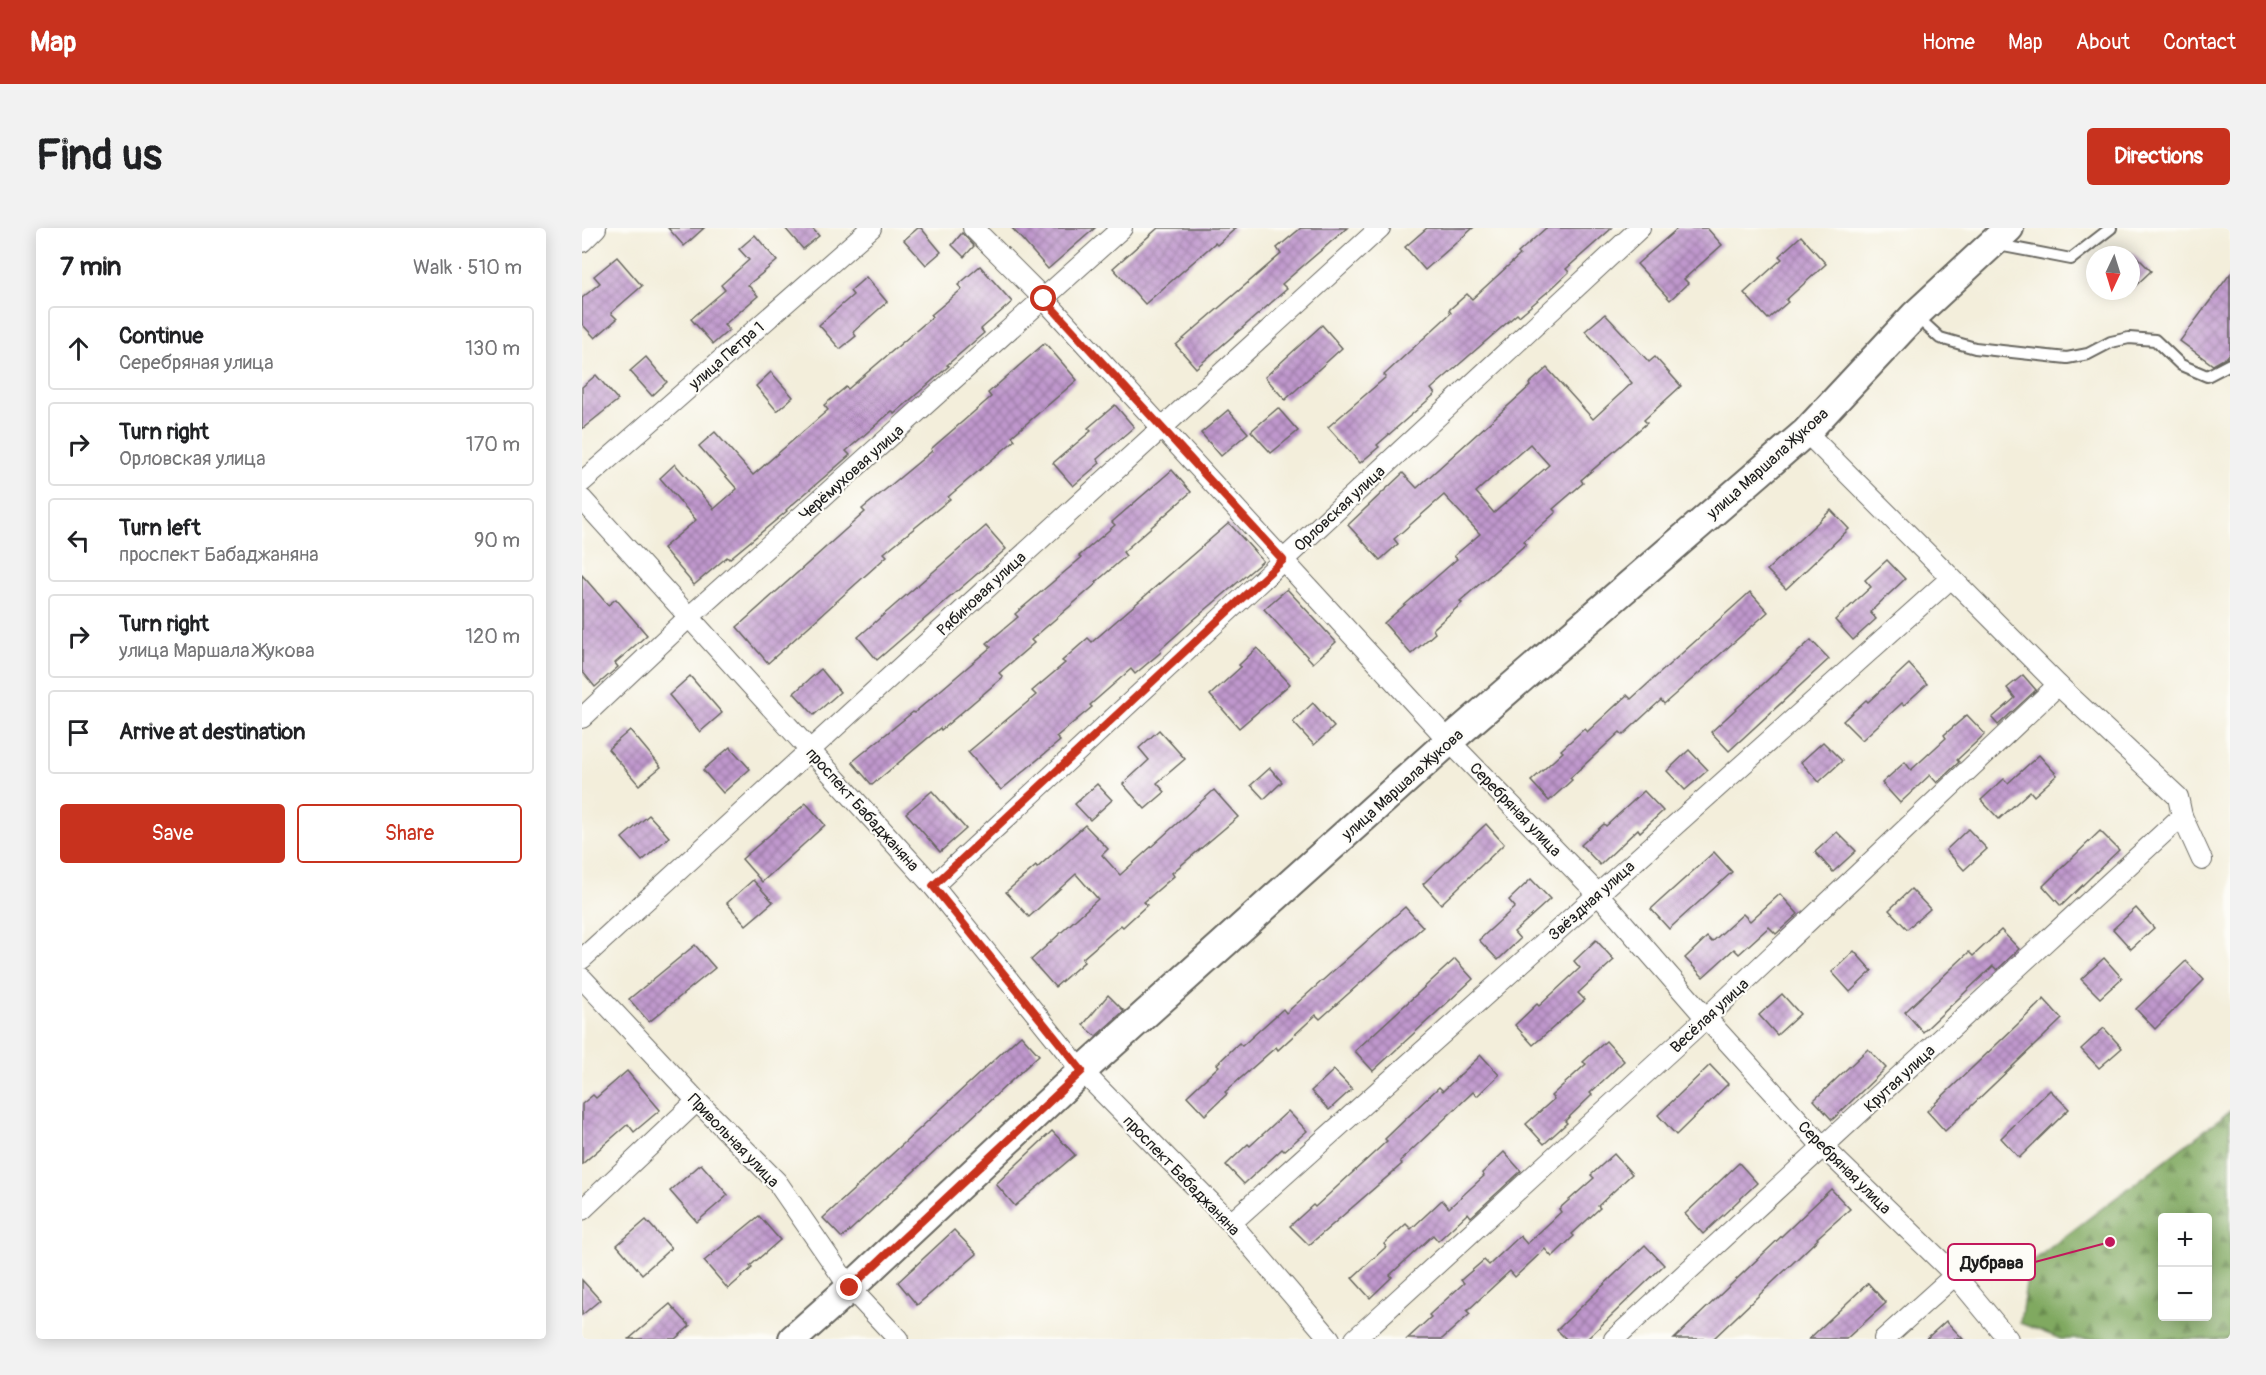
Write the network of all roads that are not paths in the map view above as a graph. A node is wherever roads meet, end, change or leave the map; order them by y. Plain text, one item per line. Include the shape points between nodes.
1 (596, 228) edge
2 (870, 228) edge
3 (973, 228) edge
4 (1122, 228) edge
5 (1380, 228) edge
6 (1640, 228) edge
7 (2111, 228) edge
8 (2001, 236) edge
9 (582, 242) edge
10 (1044, 299) junction
11 (1915, 315) junction
12 (2230, 364) edge
13 (1162, 427) junction
14 (1806, 432) junction
15 (582, 482) edge
16 (582, 499) edge
17 (1283, 560) junction
18 (1951, 578) junction
19 (688, 618) junction
20 (2058, 685) junction
21 (582, 718) edge
22 (1449, 741) junction
23 (811, 749) junction
24 (2182, 816) junction
25 (2202, 860) dead end
26 (933, 886) junction
27 (1598, 894) junction
28 (582, 959) edge
29 (582, 978) edge
30 (1706, 1018) junction
31 (1082, 1071) junction
32 (697, 1101) junction
33 (1824, 1148) junction
34 (582, 1210) edge
35 (1231, 1224) junction
36 (1955, 1275) junction
37 (850, 1288) junction
38 (793, 1339) edge
39 (898, 1339) edge
40 (1330, 1339) edge
41 (1355, 1339) edge
42 (1614, 1339) edge
43 (1884, 1339) edge
44 (2008, 1339) edge

1 - 9 street
2 - 15 street, улица Петра 1
3 - 10 street, Серебряная улица
4 - 10 street, Черёмуховая улица
5 - 13 street, Рябиновая улица
6 - 17 street, Орловская улица
7 - 8 lane via 2071,259
8 - 11 main road, улица Маршала Жукова
10 - 13 street, Серебряная улица
10 - 19 street, Черёмуховая улица
11 - 12 lane via 1940,338 1975,348 2067,358 2129,338 2155,340 2181,365 2207,376
11 - 14 main road, улица Маршала Жукова
13 - 17 street, Серебряная улица
13 - 23 street, Рябиновая улица
14 - 18 street
14 - 22 main road, улица Маршала Жукова
16 - 19 street, проспект Бабаджаняна
17 - 22 street, Серебряная улица
17 - 26 street, Орловская улица
18 - 20 street
18 - 27 street, Звёздная улица
19 - 21 street, Черёмуховая улица
19 - 23 street, проспект Бабаджаняна
20 - 24 street via 2178,797
20 - 30 street, Весёлая улица
22 - 27 street, Серебряная улица
22 - 31 main road, улица Маршала Жукова
23 - 26 street, проспект Бабаджаняна
23 - 28 street, Рябиновая улица
24 - 25 street
24 - 33 street, Крутая улица
26 - 31 street, проспект Бабаджаняна
27 - 30 street, Серебряная улица
27 - 35 street, Звёздная улица
29 - 32 street, Привольная улица
30 - 33 street, Серебряная улица
30 - 41 street, Весёлая улица
31 - 35 street, проспект Бабаджаняна
31 - 37 main road, улица Маршала Жукова
32 - 34 street
32 - 37 street, Привольная улица via 777,1182
33 - 36 street, Серебряная улица
33 - 42 street, Крутая улица
35 - 40 street, проспект Бабаджаняна
36 - 43 street
36 - 44 street, Серебряная улица
37 - 38 main road, улица Маршала Жукова
37 - 39 street, Привольная улица

